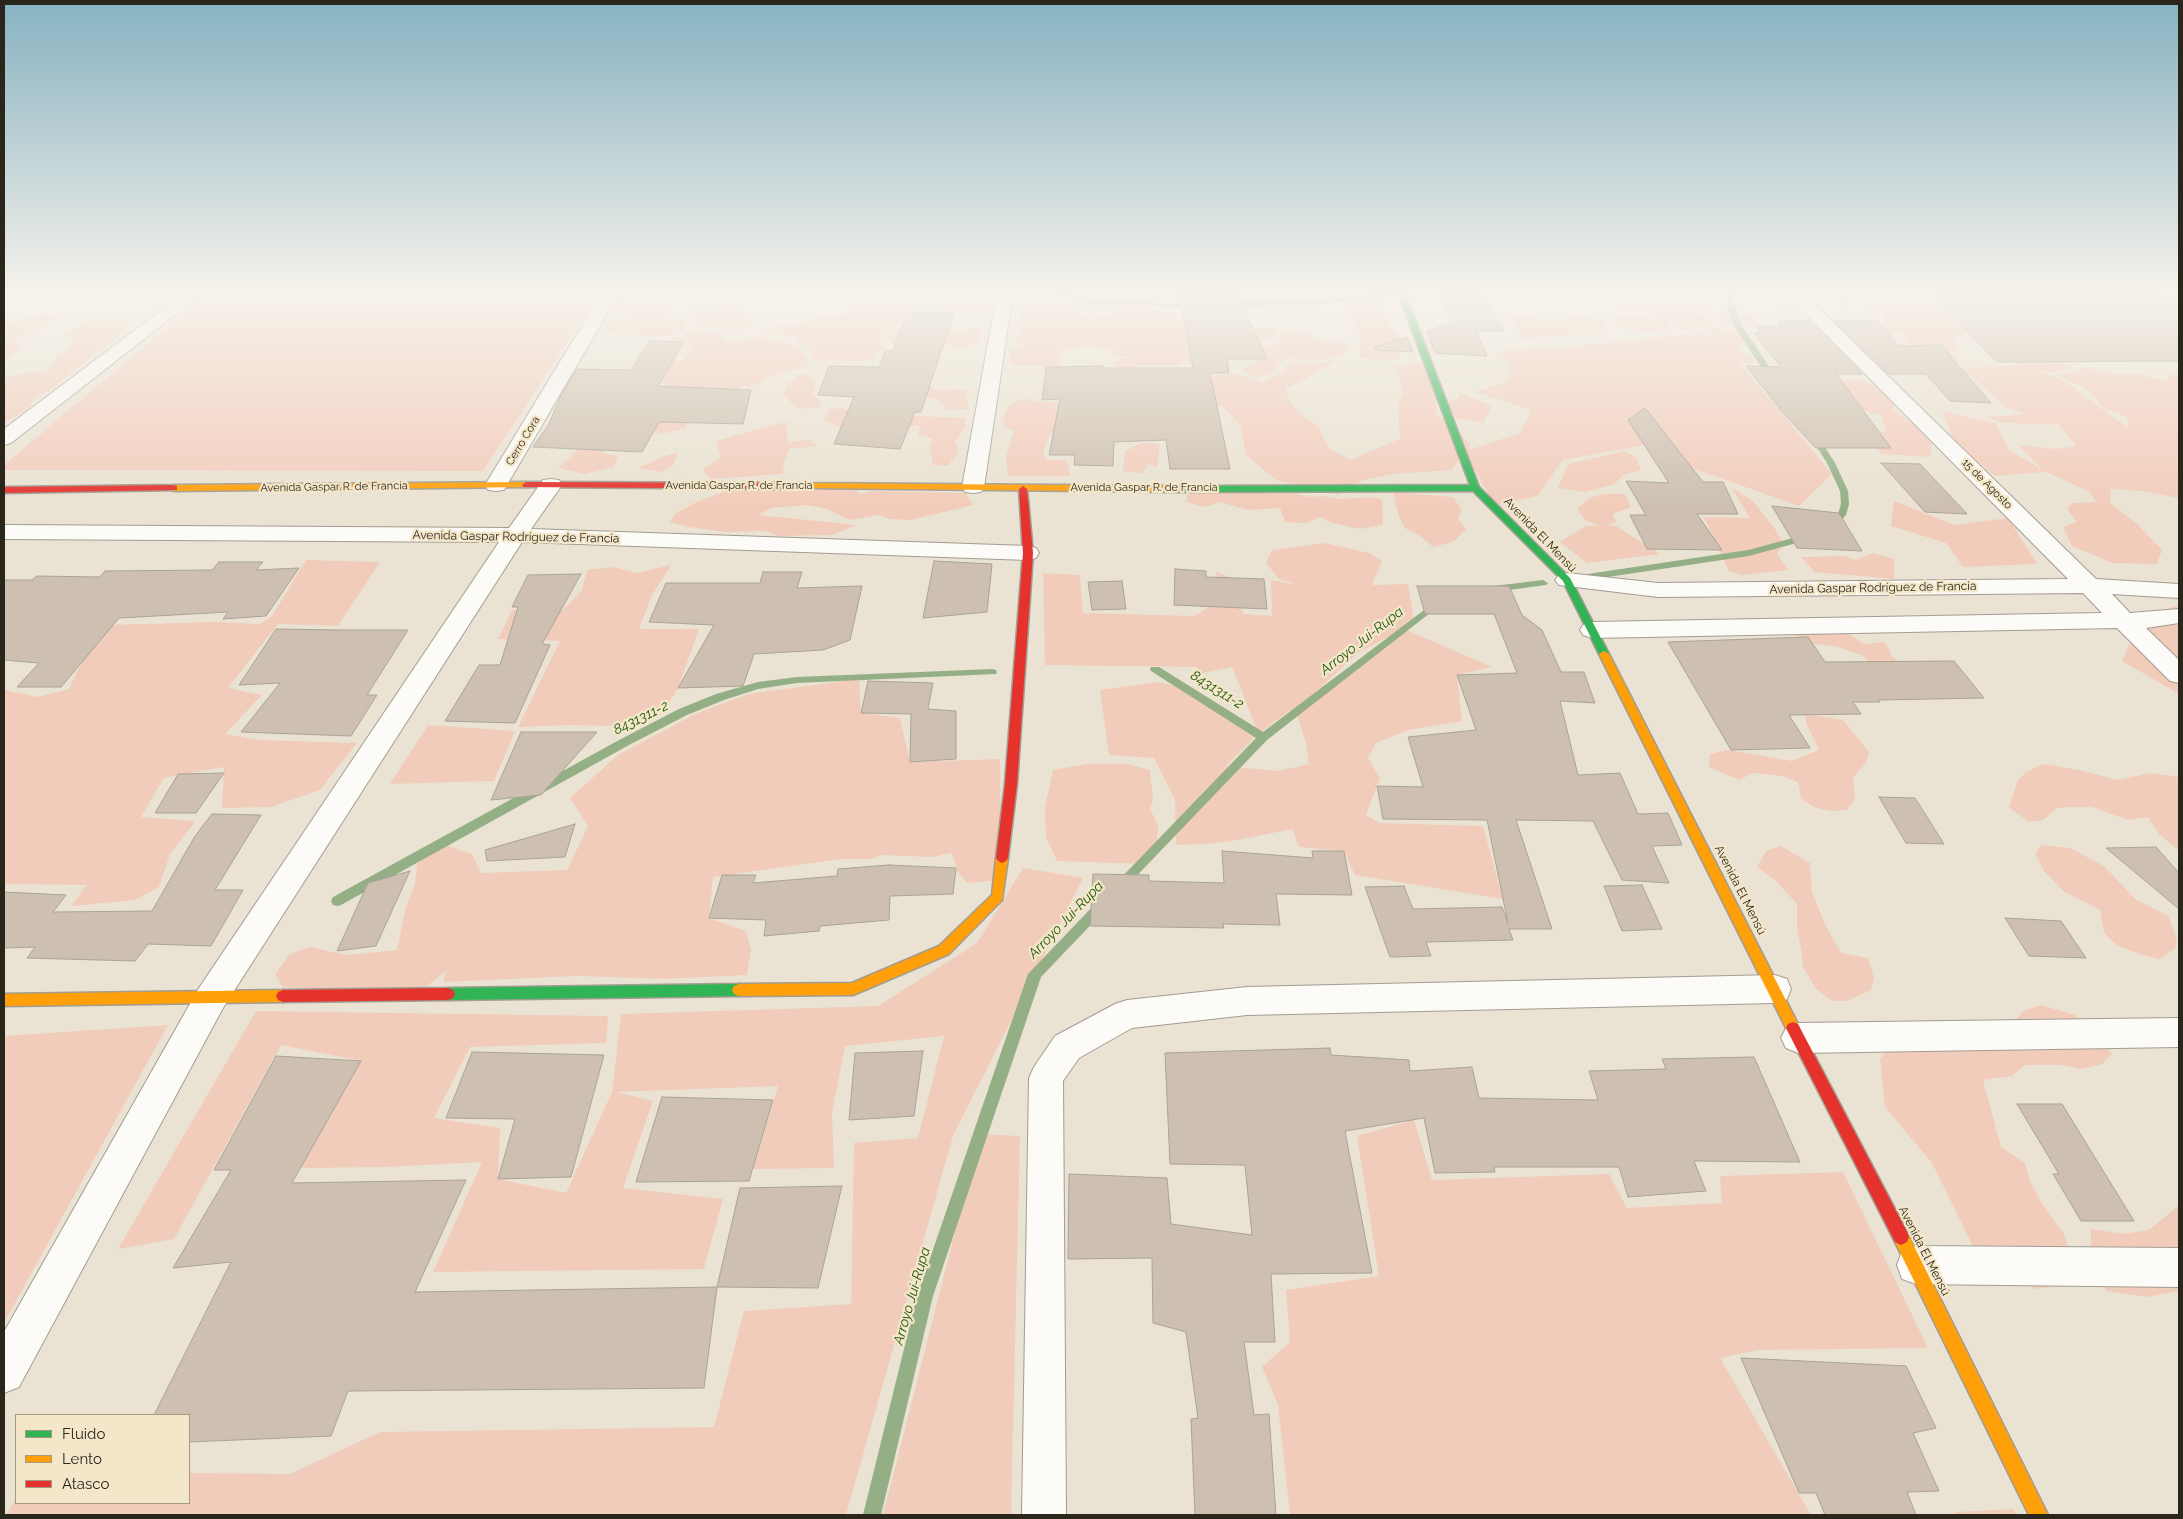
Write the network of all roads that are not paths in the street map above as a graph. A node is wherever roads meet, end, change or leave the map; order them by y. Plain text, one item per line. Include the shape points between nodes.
1 (102, 364) edge
2 (569, 364) edge
3 (993, 364) edge
4 (1427, 364) edge
5 (1865, 364) edge
6 (4, 439) edge
7 (496, 485) junction
8 (551, 485) junction
9 (972, 487) junction
10 (1475, 488) junction
11 (1023, 489) junction
12 (4, 490) edge
13 (4, 532) edge
14 (514, 535) junction
15 (1028, 553) junction
16 (1566, 580) junction
17 (2090, 586) junction
18 (2179, 591) edge
19 (2179, 616) edge
20 (2125, 620) junction
21 (1592, 630) junction
22 (2179, 675) edge
23 (1775, 989) junction
24 (210, 998) junction
25 (4, 1000) edge
26 (2179, 1032) edge
27 (1798, 1038) junction
28 (1916, 1265) junction
29 (2179, 1268) edge
30 (4, 1372) edge
31 (1044, 1515) edge
32 (2039, 1515) edge

1 - 6 street
2 - 7 street, Cerro Cora
3 - 9 street
4 - 10 street, Avenida El Mensú
5 - 17 street, 15 de Agosto
7 - 8 street, Avenida Gaspar R. de Francia
7 - 12 street, Avenida Gaspar R. de Francia
8 - 9 street, Avenida Gaspar R. de Francia
8 - 14 street
9 - 11 street, Avenida Gaspar R. de Francia
10 - 11 street, Avenida Gaspar R. de Francia
10 - 16 street, Avenida El Mensú
11 - 15 street
13 - 14 street, Avenida Gaspar Rodríguez de Francia
14 - 15 street, Avenida Gaspar Rodríguez de Francia
14 - 24 street
15 - 24 street via 1011,784 998,897 944,950 854,989
16 - 17 street, Avenida Gaspar Rodríguez de Francia via 1658,590
16 - 21 street, Avenida El Mensú
17 - 18 street, Avenida Gaspar Rodríguez de Francia
17 - 20 street, 15 de Agosto
19 - 20 street
20 - 21 street
20 - 22 street, 15 de Agosto
21 - 23 street, Avenida El Mensú
23 - 27 street, Avenida El Mensú
23 - 31 street via 1246,1001 1127,1014 1067,1047 1046,1078
24 - 25 street
24 - 30 street
26 - 27 street
27 - 28 street, Avenida El Mensú
28 - 29 street
28 - 32 street, Avenida El Mensú

